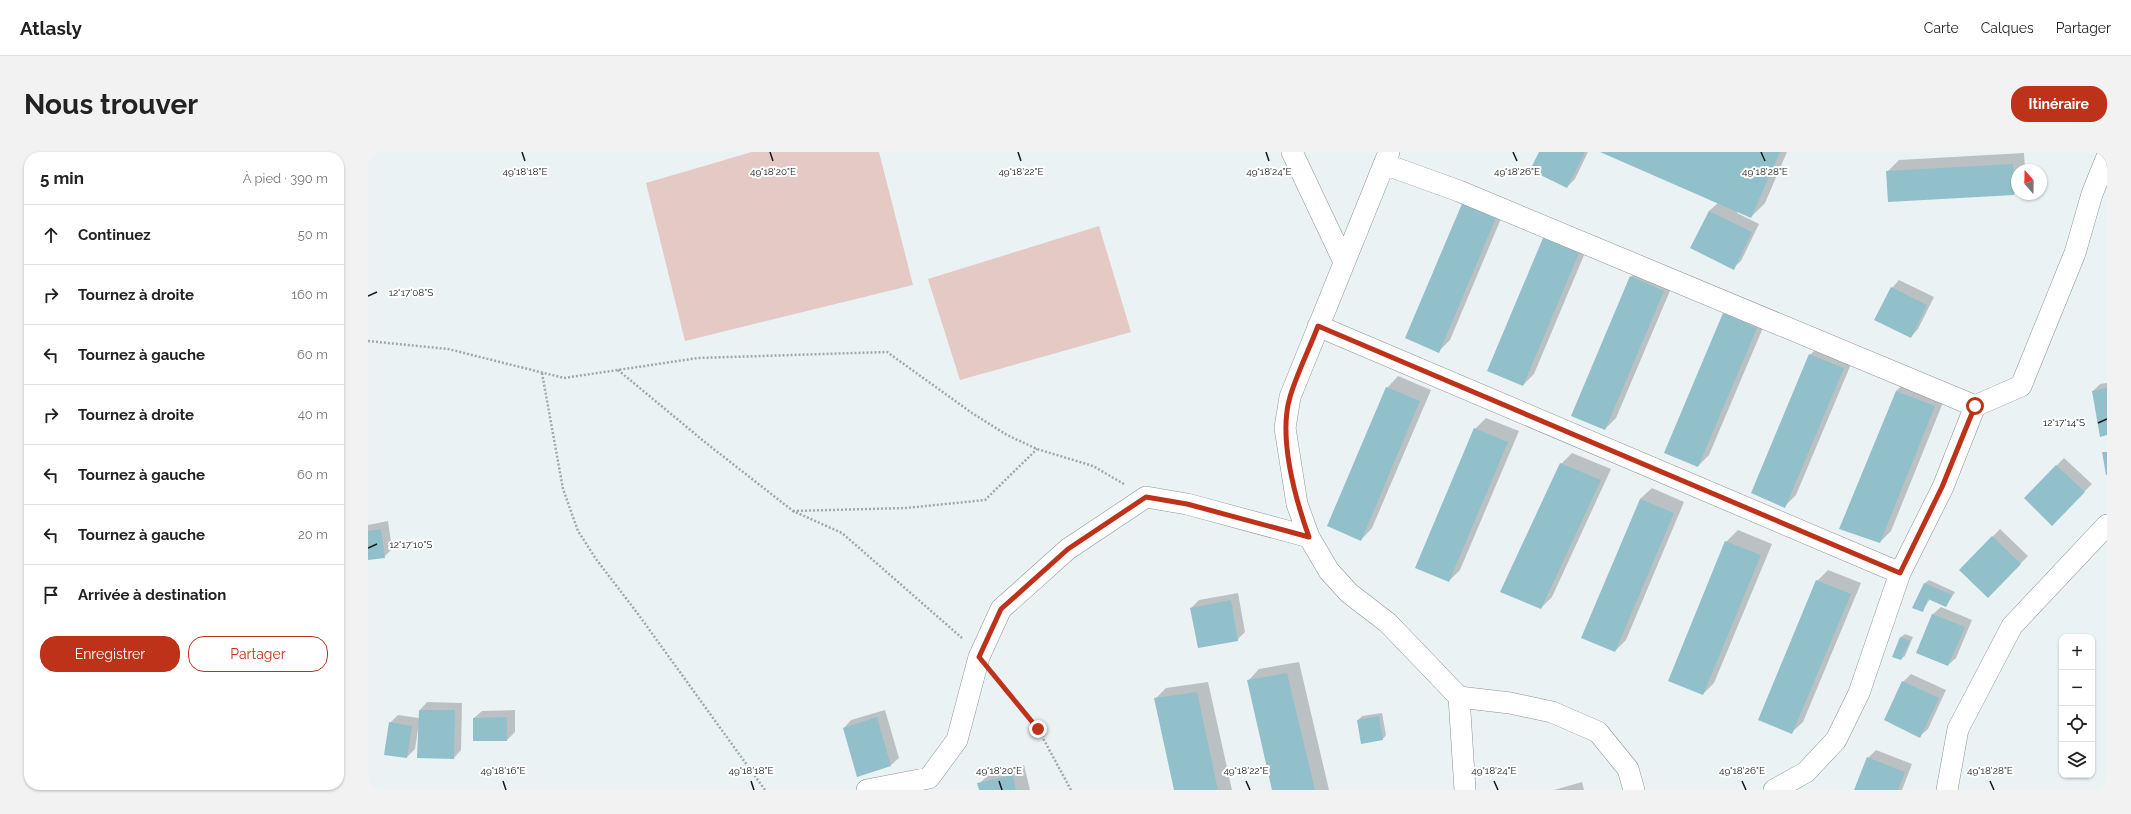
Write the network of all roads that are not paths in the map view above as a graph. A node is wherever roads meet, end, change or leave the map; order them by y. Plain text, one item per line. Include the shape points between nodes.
1 (1292, 152) edge
2 (2107, 157) edge
3 (1386, 158) edge
4 (1344, 262) junction
5 (1318, 326) junction
6 (1975, 406) junction
7 (2107, 525) edge
8 (1309, 537) junction
9 (1900, 573) junction
10 (1459, 697) junction
11 (867, 790) edge
12 (1465, 790) edge
13 (1634, 790) edge
14 (1774, 790) edge
15 (1947, 790) edge

1 - 4 street
2 - 6 street via 2092,194 2075,253 2021,386
3 - 4 street
3 - 6 street
4 - 5 street
5 - 8 street via 1290,398 1285,428 1297,504
5 - 9 street
6 - 9 street via 1942,487
7 - 15 street via 2012,626 1958,729
8 - 10 street via 1329,572 1348,593 1388,624
8 - 11 street via 1187,504 1146,497 1068,549 1001,609 979,657 957,740 929,778
9 - 14 street via 1859,693 1836,740 1806,772
10 - 12 street
10 - 13 street via 1510,703 1552,712 1598,732 1628,769

